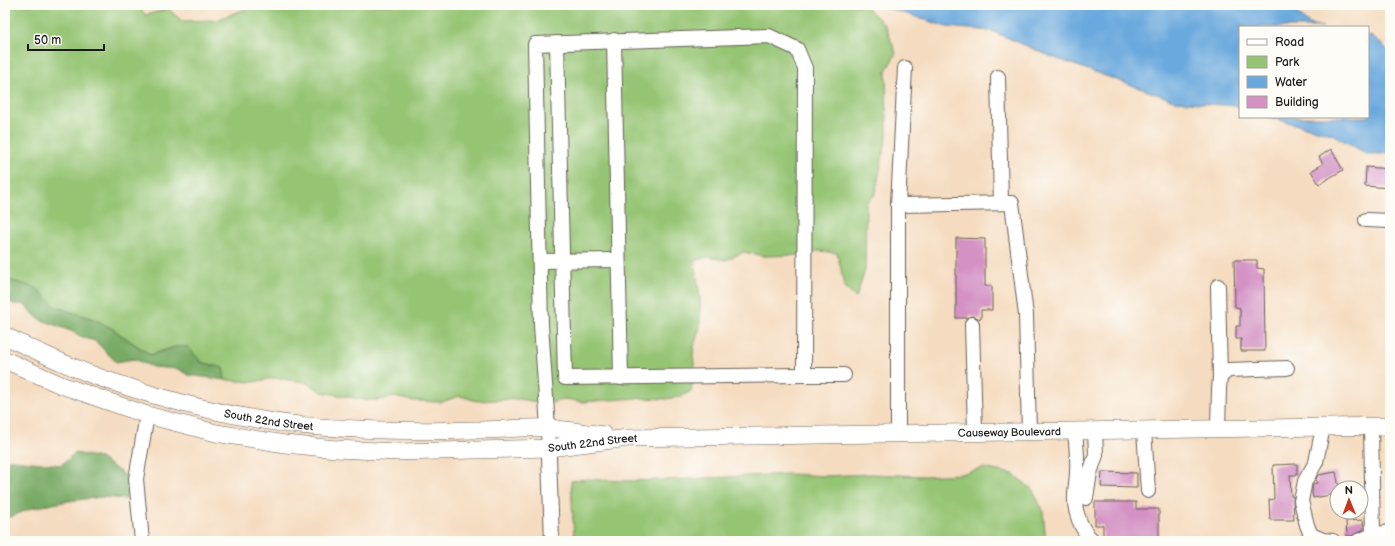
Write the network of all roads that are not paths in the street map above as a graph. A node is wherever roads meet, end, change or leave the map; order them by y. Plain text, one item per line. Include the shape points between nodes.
1 (614, 40) junction
2 (557, 43) junction
3 (905, 68) dead end
4 (998, 77) dead end
5 (1001, 204) junction
6 (898, 205) junction
7 (1366, 220) dead end
8 (1390, 221) edge
9 (562, 260) junction
10 (617, 260) junction
11 (540, 261) junction
12 (1218, 286) dead end
13 (972, 324) dead end
14 (5, 336) edge
15 (5, 360) edge
16 (1287, 368) dead end
17 (804, 375) junction
18 (844, 375) dead end
19 (1220, 377) junction
20 (621, 378) junction
21 (114, 383) junction
22 (108, 402) junction
23 (147, 415) junction
24 (1371, 426) junction
25 (1390, 426) edge
26 (1323, 427) junction
27 (548, 428) junction
28 (1218, 428) junction
29 (1144, 430) junction
30 (1075, 431) junction
31 (1095, 431) junction
32 (975, 432) junction
33 (1029, 432) junction
34 (898, 434) junction
35 (628, 438) junction
36 (549, 448) junction
37 (1148, 491) dead end
38 (1086, 498) dead end
39 (1390, 532) edge
40 (1373, 535) junction
41 (142, 541) edge
42 (552, 541) edge
43 (1093, 541) edge
44 (1333, 541) edge
45 (1358, 541) edge

1 - 2 street
1 - 10 street
1 - 17 street via 769,36 797,49 805,68
2 - 9 street
2 - 11 street via 535,44
3 - 6 street
4 - 5 street
5 - 6 street
5 - 33 street via 1012,203 1026,315
6 - 34 street
7 - 8 street
9 - 10 street
9 - 11 street
9 - 20 street via 565,378
10 - 20 street
11 - 27 street via 540,324
12 - 19 street
13 - 32 street
14 - 21 main road, South 22nd Street
15 - 22 main road, South 22nd Street via 61,385
16 - 19 street via 1228,370
17 - 18 street
17 - 20 street
19 - 28 street
21 - 22 main road
21 - 27 main road, South 22nd Street via 215,410 321,427 437,431
22 - 23 main road, South 22nd Street
23 - 36 main road, South 22nd Street via 216,433 336,449 399,452
23 - 41 street via 136,479
24 - 25 main road, Causeway Boulevard
24 - 26 main road, Causeway Boulevard
24 - 40 street
26 - 28 main road, Causeway Boulevard
26 - 44 street via 1316,462 1305,481 1301,501 1306,525 1311,534 1323,540
27 - 35 main road, South 22nd Street
27 - 36 street
28 - 29 main road, Causeway Boulevard
29 - 31 main road, Causeway Boulevard
29 - 37 street
30 - 31 main road, Causeway Boulevard
30 - 33 main road, Causeway Boulevard
30 - 43 street via 1075,508 1087,536
31 - 38 street via 1096,455
32 - 33 main road, Causeway Boulevard
32 - 34 main road, Causeway Boulevard
34 - 35 main road, Causeway Boulevard
35 - 36 main road, South 22nd Street
36 - 42 street
39 - 40 street
40 - 45 street

